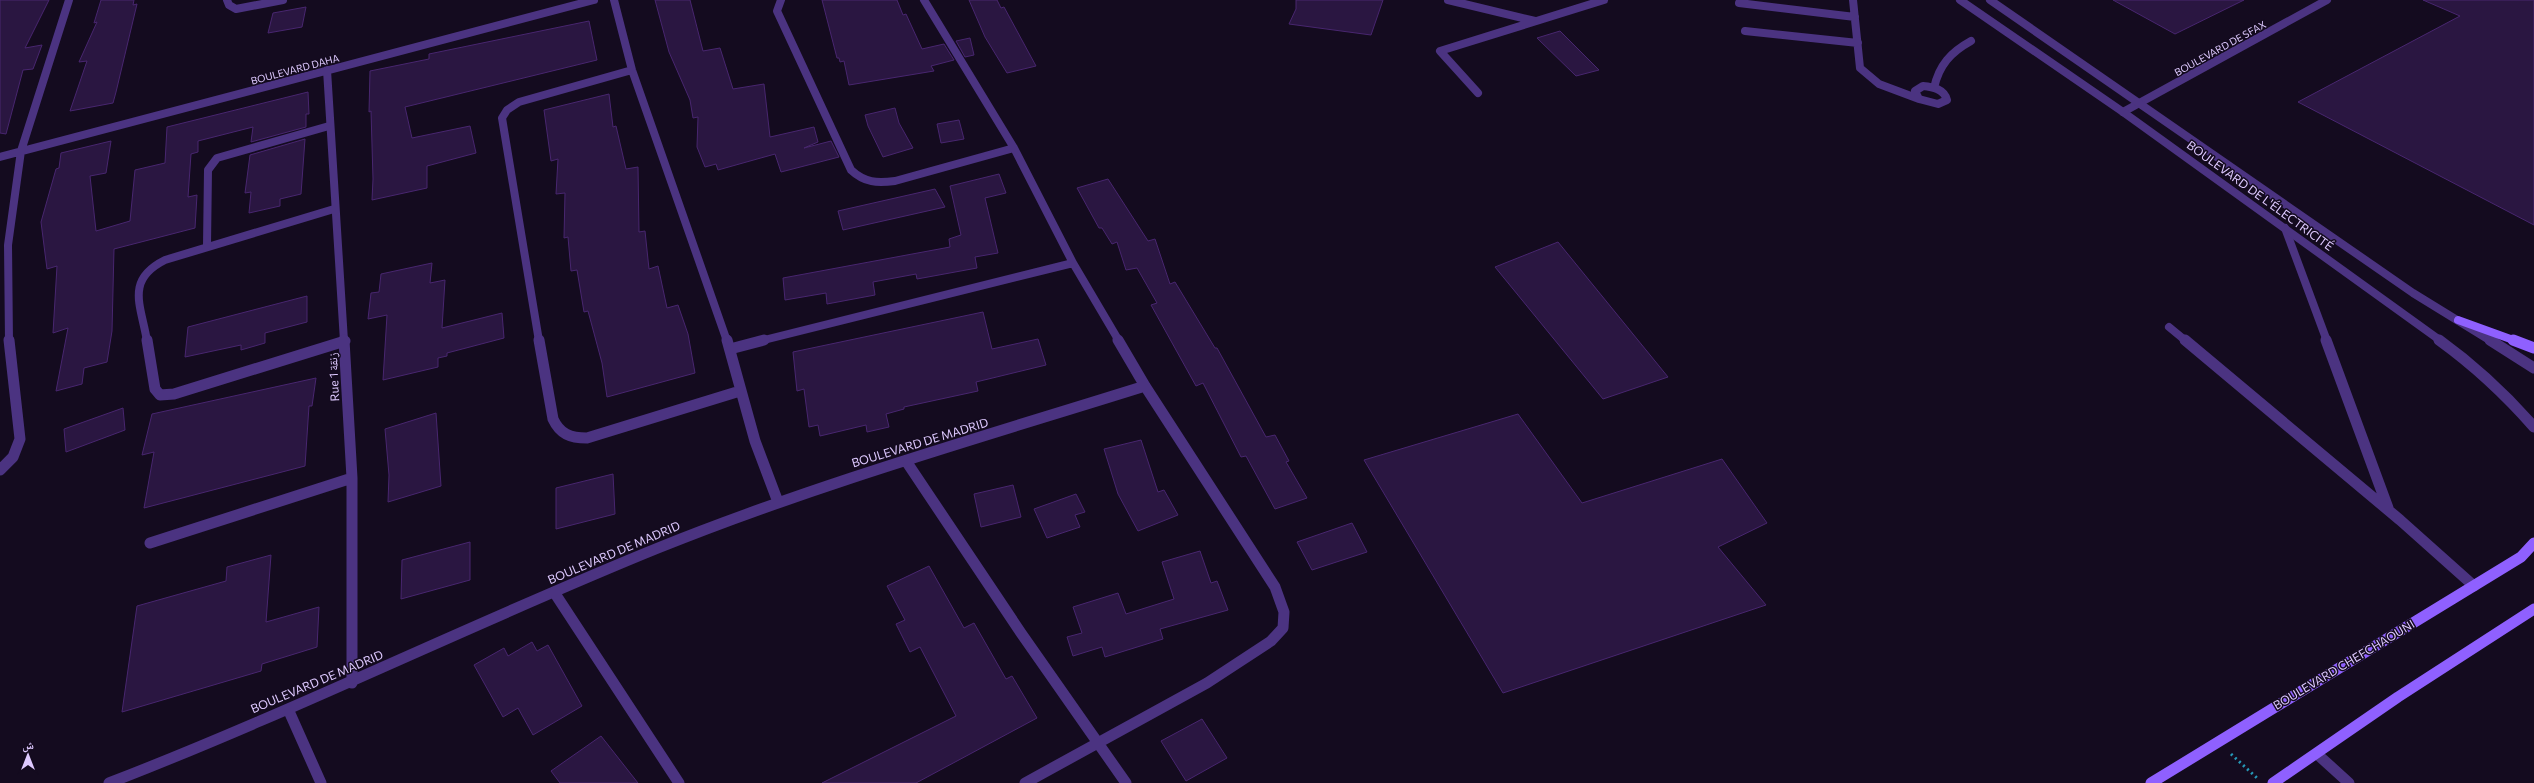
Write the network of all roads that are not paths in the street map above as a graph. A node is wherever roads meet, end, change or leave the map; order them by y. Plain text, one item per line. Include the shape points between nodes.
1 (70, 0) edge
2 (227, 0) edge
3 (283, 0) edge
4 (594, 0) edge
5 (614, 0) edge
6 (781, 0) edge
7 (924, 0) edge
8 (1448, 0) edge
9 (1604, 0) edge
10 (1853, 0) edge
11 (1960, 0) edge
12 (1990, 0) edge
13 (2327, 0) edge
14 (1739, 3) dead end
15 (1855, 17) junction
16 (1536, 21) junction
17 (1744, 30) dead end
18 (1971, 41) dead end
19 (1858, 43) junction
20 (327, 70) junction
21 (632, 70) junction
22 (1934, 88) junction
23 (1478, 93) dead end
24 (1918, 99) junction
25 (2141, 103) junction
26 (2122, 112) junction
27 (329, 126) junction
28 (1014, 148) junction
29 (22, 151) junction
30 (0, 157) edge
31 (334, 209) junction
32 (2284, 228) junction
33 (4, 246) edge
34 (207, 246) junction
35 (1074, 263) junction
36 (2458, 320) junction
37 (2169, 327) dead end
38 (345, 341) junction
39 (2534, 348) edge
40 (730, 349) junction
41 (5, 353) edge
42 (2534, 368) edge
43 (1145, 386) junction
44 (740, 391) junction
45 (2534, 427) edge
46 (906, 461) junction
47 (0, 470) edge
48 (352, 478) junction
49 (778, 502) junction
50 (2389, 510) junction
51 (150, 543) dead end
52 (2534, 543) edge
53 (2474, 586) junction
54 (554, 592) junction
55 (2534, 609) edge
56 (2529, 617) edge
57 (352, 683) junction
58 (288, 710) junction
59 (1099, 742) junction
60 (2317, 754) junction
61 (109, 783) edge
62 (321, 783) edge
63 (679, 783) edge
64 (1025, 783) edge
65 (1126, 783) edge
66 (2151, 783) edge
67 (2273, 783) edge
68 (2349, 783) edge

1 - 29 street
2 - 3 street via 229,5 236,9
4 - 20 street, BOULEVARD DAHA
5 - 21 street
6 - 28 street via 777,11 851,170 861,180 875,183 895,181
7 - 28 street
8 - 16 street
9 - 16 street
10 - 15 street
11 - 26 street, BOULEVARD DE L'ÉLECTRICITÉ
12 - 25 street, BOULEVARD DE L'ÉLECTRICITÉ
13 - 25 street, BOULEVARD DE SFAX
14 - 15 street
15 - 19 street
16 - 23 street via 1440,51
17 - 19 street
18 - 22 street via 1945,59
19 - 24 street via 1860,68 1869,78
20 - 27 street, Rue 1 زنقة
20 - 29 street, BOULEVARD DAHA
21 - 40 street
21 - 44 street via 519,102 502,114 501,122 553,419 556,427 566,436 587,438
22 - 24 street via 1918,88 1915,95
22 - 24 street via 1946,96 1944,103 1932,104
25 - 26 street, BOULEVARD DE SFAX
25 - 36 street, BOULEVARD DE L'ÉLECTRICITÉ via 2412,293
26 - 32 street, BOULEVARD DE L'ÉLECTRICITÉ
27 - 31 street, Rue 1 زنقة
27 - 34 street via 227,154 211,163 208,170
28 - 35 street
29 - 30 street, BOULEVARD DAHA
29 - 33 street
31 - 34 street
31 - 38 street, Rue 1 زنقة
32 - 45 street, BOULEVARD DE L'ÉLECTRICITÉ via 2472,364 2509,398
32 - 50 street
33 - 41 street
34 - 38 street via 165,260 148,268 141,276 138,287 154,389 160,395 174,394
35 - 40 street
35 - 43 street
36 - 39 street
36 - 42 street, BOULEVARD DE L'ÉLECTRICITÉ
37 - 50 street
38 - 48 street, Rue 1 زنقة
40 - 44 street
41 - 47 street via 20,439 13,457
43 - 46 street, BOULEVARD DE MADRID
43 - 59 street via 1275,587 1284,617 1283,628 1266,647
44 - 49 street
46 - 49 street, BOULEVARD DE MADRID
46 - 59 street via 1021,634
48 - 51 street
48 - 57 street, Rue 1 زنقة
49 - 54 street, BOULEVARD DE MADRID via 658,548
50 - 53 street
52 - 53 street, BOULEVARD CHEFCHAOUNI via 2521,557
53 - 66 street, BOULEVARD CHEFCHAOUNI
54 - 57 street, BOULEVARD DE MADRID
54 - 63 street
55 - 56 street
56 - 60 street via 2398,698
57 - 58 street, BOULEVARD DE MADRID
58 - 61 street, BOULEVARD DE MADRID
58 - 62 street
59 - 64 street
59 - 65 street
60 - 67 street
60 - 68 street

